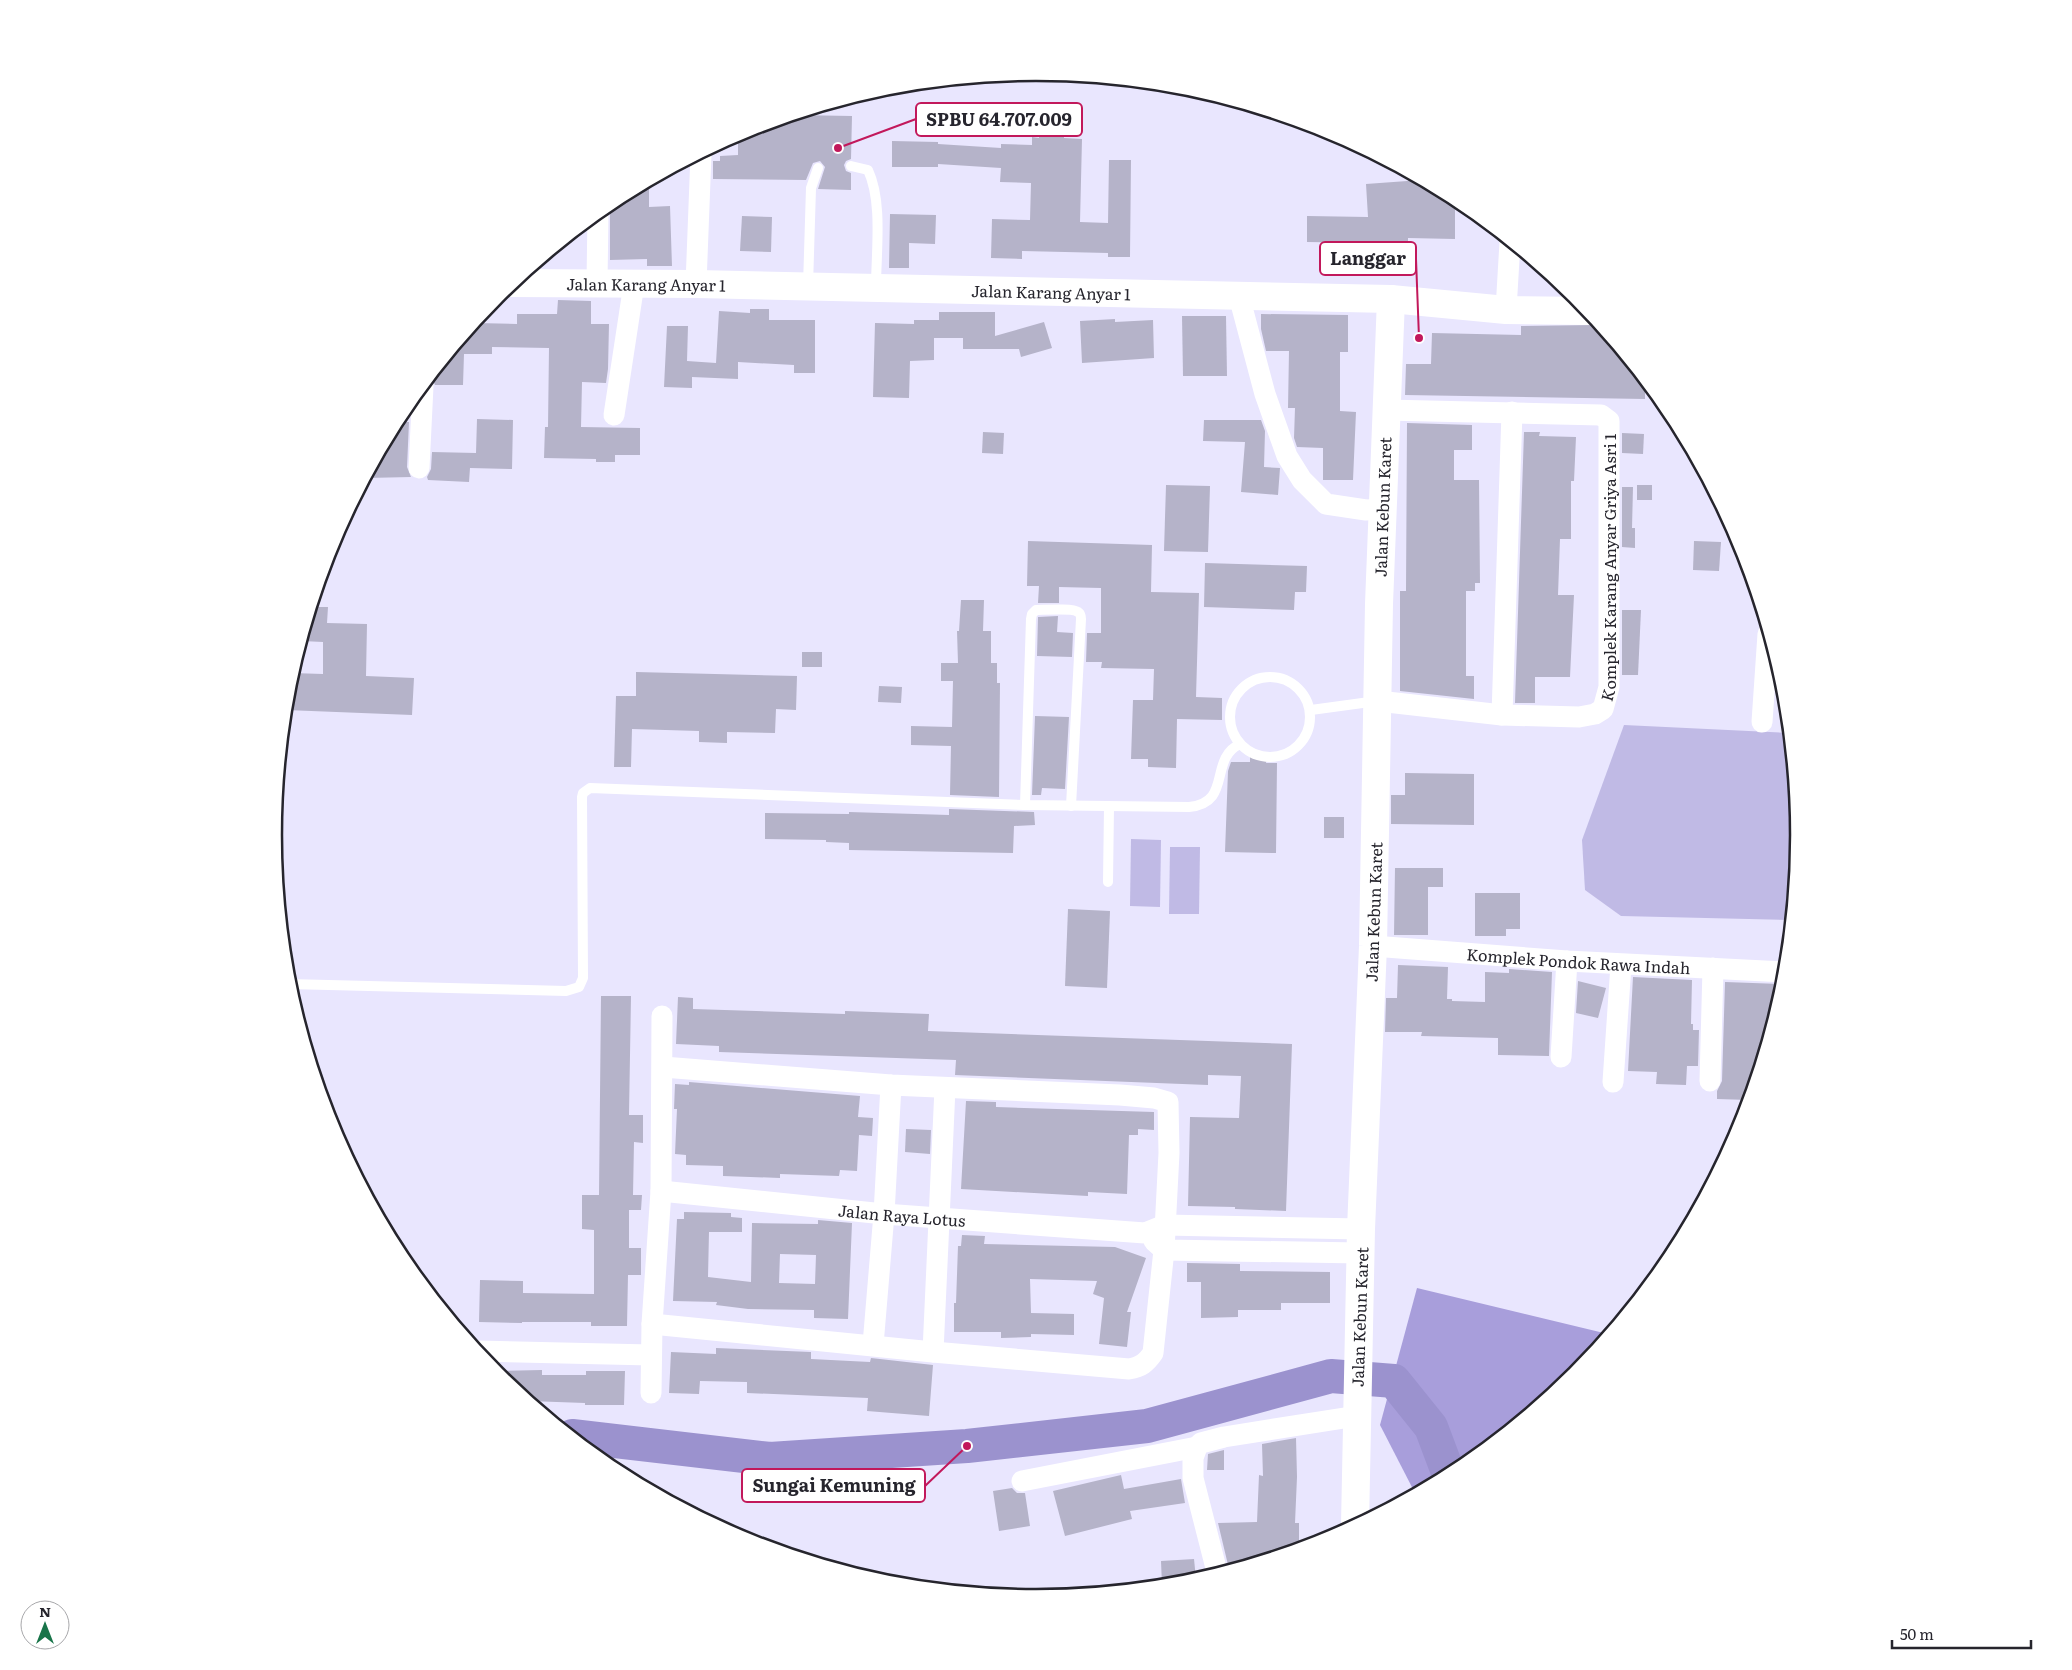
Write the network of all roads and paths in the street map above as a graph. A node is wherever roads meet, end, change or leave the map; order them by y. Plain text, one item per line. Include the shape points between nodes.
1 (701, 160) edge
2 (851, 166) dead end
3 (818, 168) dead end
4 (598, 222) edge
5 (1510, 249) edge
6 (523, 283) edge
7 (597, 283) junction
8 (634, 284) junction
9 (696, 284) junction
10 (808, 287) junction
11 (876, 289) junction
12 (1239, 296) junction
13 (1391, 299) junction
14 (1506, 310) junction
15 (1577, 311) edge
16 (422, 397) edge
17 (1386, 410) junction
18 (1512, 412) junction
19 (614, 415) dead end
20 (419, 468) dead end
21 (1383, 509) junction
22 (1767, 652) edge
23 (1378, 701) junction
24 (1311, 710) junction
25 (1502, 715) junction
26 (1762, 722) dead end
27 (1240, 744) junction
28 (1025, 805) junction
29 (1070, 806) junction
30 (1110, 807) junction
31 (1108, 882) dead end
32 (1373, 946) junction
33 (1567, 961) junction
34 (1621, 965) junction
35 (1713, 968) junction
36 (1777, 972) edge
37 (298, 984) edge
38 (662, 1016) dead end
39 (1561, 1057) dead end
40 (663, 1068) junction
41 (1710, 1081) dead end
42 (1613, 1082) dead end
43 (891, 1085) junction
44 (945, 1088) junction
45 (660, 1191) junction
46 (884, 1214) junction
47 (940, 1218) junction
48 (1165, 1225) junction
49 (1145, 1233) junction
50 (1361, 1241) junction
51 (1164, 1250) junction
52 (652, 1324) junction
53 (873, 1345) junction
54 (487, 1351) edge
55 (933, 1352) junction
56 (651, 1354) junction
57 (651, 1393) dead end
58 (1357, 1407) junction
59 (1197, 1447) junction
60 (1022, 1481) dead end
61 (1355, 1517) edge
62 (1216, 1567) edge

1 - 9 street
2 - 11 lane via 868,170 874,182
3 - 10 lane via 811,188
4 - 7 street
5 - 14 street
6 - 7 main road, Jalan Karang Anyar 1
7 - 8 main road, Jalan Karang Anyar 1
8 - 9 main road, Jalan Karang Anyar 1
8 - 19 street
9 - 10 main road, Jalan Karang Anyar 1
10 - 11 main road, Jalan Karang Anyar 1
11 - 12 main road, Jalan Karang Anyar 1
12 - 13 main road, Jalan Karang Anyar 1
12 - 21 street via 1265,394 1287,456 1302,480 1326,504
13 - 14 main road, Jalan Karang Anyar 1
13 - 17 main road, Jalan Kebun Karet
14 - 15 main road, Jalan Karang Anyar 1
16 - 20 street
17 - 18 street, Komplek Karang Anyar Griya Asri 1
17 - 21 main road, Jalan Kebun Karet
18 - 25 street
18 - 25 street, Komplek Karang Anyar Griya Asri 1 via 1601,415 1609,421 1609,687 1603,709 1595,714 1579,717
21 - 23 main road, Jalan Kebun Karet
22 - 26 street
23 - 24 lane
23 - 25 street, Komplek Karang Anyar Griya Asri 1
23 - 32 main road, Jalan Kebun Karet
24 - 27 lane via 1309,731 1298,748 1278,757 1257,756
24 - 27 lane via 1301,691 1284,679 1262,678 1243,687 1232,704 1230,725
27 - 30 lane via 1228,751 1214,793 1207,803 1189,807
28 - 29 lane
28 - 29 lane via 1032,614 1036,610 1076,610 1081,619
28 - 37 lane via 590,788 582,797 583,978 579,987 566,991
29 - 30 lane
30 - 31 lane
32 - 33 street, Komplek Pondok Rawa Indah
32 - 50 main road, Jalan Kebun Karet
33 - 34 street, Komplek Pondok Rawa Indah
33 - 39 street
34 - 35 street, Komplek Pondok Rawa Indah
34 - 42 street
35 - 36 street, Komplek Pondok Rawa Indah
35 - 41 street
38 - 40 street
40 - 43 street
40 - 45 street
43 - 44 street
43 - 46 street
44 - 47 street
44 - 48 street via 1120,1095 1168,1102
45 - 46 street, Jalan Raya Lotus
45 - 52 street
46 - 47 street, Jalan Raya Lotus
46 - 53 street
47 - 49 street, Jalan Raya Lotus
47 - 55 street
48 - 49 street
48 - 50 street
48 - 51 street
49 - 51 street
50 - 51 street
50 - 58 main road, Jalan Kebun Karet
51 - 55 street via 1153,1353 1140,1367 1129,1369
52 - 53 street
52 - 56 street
53 - 55 street
54 - 56 street
56 - 57 street
58 - 59 street via 1224,1437
58 - 61 main road, Jalan Kebun Karet
59 - 60 street
59 - 62 street via 1193,1458 1193,1478

